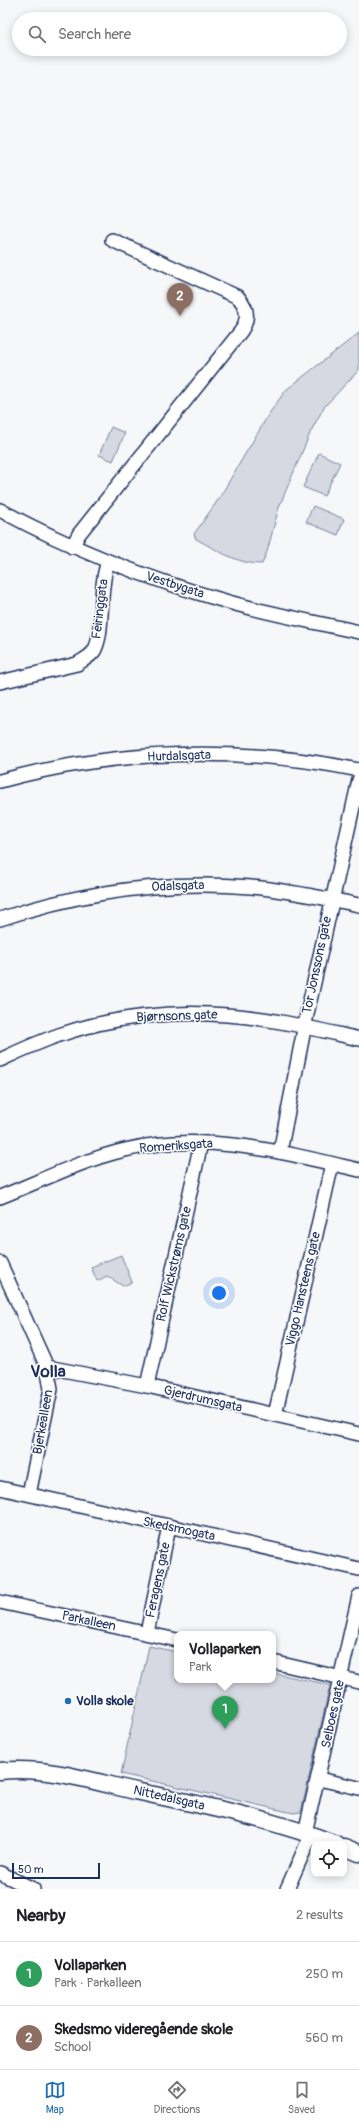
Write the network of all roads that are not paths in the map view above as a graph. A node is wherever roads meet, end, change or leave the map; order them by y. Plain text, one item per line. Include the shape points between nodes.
1 (112, 240) dead end
2 (0, 510) edge
3 (72, 547) junction
4 (108, 562) junction
5 (359, 632) edge
6 (0, 682) edge
7 (359, 770) edge
8 (359, 780) edge
9 (0, 781) edge
10 (332, 900) junction
11 (359, 905) edge
12 (0, 919) edge
13 (304, 1027) junction
14 (359, 1039) edge
15 (0, 1060) edge
16 (201, 1143) junction
17 (280, 1152) junction
18 (332, 1164) junction
19 (359, 1170) edge
20 (0, 1197) edge
21 (0, 1263) edge
22 (47, 1367) junction
23 (147, 1386) junction
24 (274, 1415) junction
25 (359, 1434) edge
26 (0, 1488) edge
27 (29, 1494) junction
28 (169, 1526) junction
29 (359, 1569) edge
30 (359, 1596) edge
31 (0, 1602) edge
32 (147, 1634) junction
33 (174, 1639) edge
34 (276, 1663) edge
35 (341, 1678) junction
36 (359, 1682) edge
37 (0, 1771) edge
38 (319, 1779) junction
39 (359, 1788) edge
40 (308, 1834) junction
41 (328, 1841) edge
42 (347, 1848) edge
43 (359, 1853) edge
44 (0, 1873) edge
45 (33, 1889) edge
46 (287, 1889) edge

1 - 3 street via 238,297 244,304 247,317 241,331 79,534
2 - 3 street, Vestbygata
3 - 4 street, Vestbygata
4 - 5 street, Vestbygata via 179,588 227,602
4 - 6 street, Feiringgata via 102,583 98,635 93,651 77,664
7 - 9 street, Hurdalsgata via 260,756 165,755 90,762
8 - 10 street, Tor Jonssons gate
10 - 11 street, Odalsgata
10 - 12 street, Odalsgata via 253,887 172,885 56,902
10 - 13 street, Tor Jonssons gate
13 - 14 street, Bjørnsons gate
13 - 15 street, Bjørnsons gate via 226,1014 164,1014 86,1027 58,1035
13 - 17 street, Tor Jonssons gate
16 - 17 street, Romeriksgata via 239,1145
16 - 20 street, Romeriksgata via 173,1143 125,1150
16 - 23 street, Rolf Wickstrøms gate
17 - 18 street, Romeriksgata
18 - 19 street, Romeriksgata
18 - 24 street, Viggo Hansteens gate
21 - 22 street, Bjerkealleen
22 - 23 street, Gjerdrumsgata
22 - 27 street, Bjerkealleen via 51,1389
23 - 24 street, Gjerdrumsgata
24 - 25 street, Gjerdrumsgata
26 - 27 street, Skedsmogata
27 - 28 street, Skedsmogata
28 - 29 street, Skedsmogata
28 - 32 street, Feragens gate
30 - 35 street, Selboes gate
31 - 32 street, Parkalleen
32 - 33 street, Parkalleen
34 - 35 street
35 - 36 street
35 - 38 street, Selboes gate
37 - 40 street, Nittedalsgata via 60,1773 254,1817
38 - 39 street
38 - 40 street, Selboes gate
40 - 41 street, Nittedalsgata
40 - 46 street, Selboes gate
42 - 43 street
44 - 45 street

